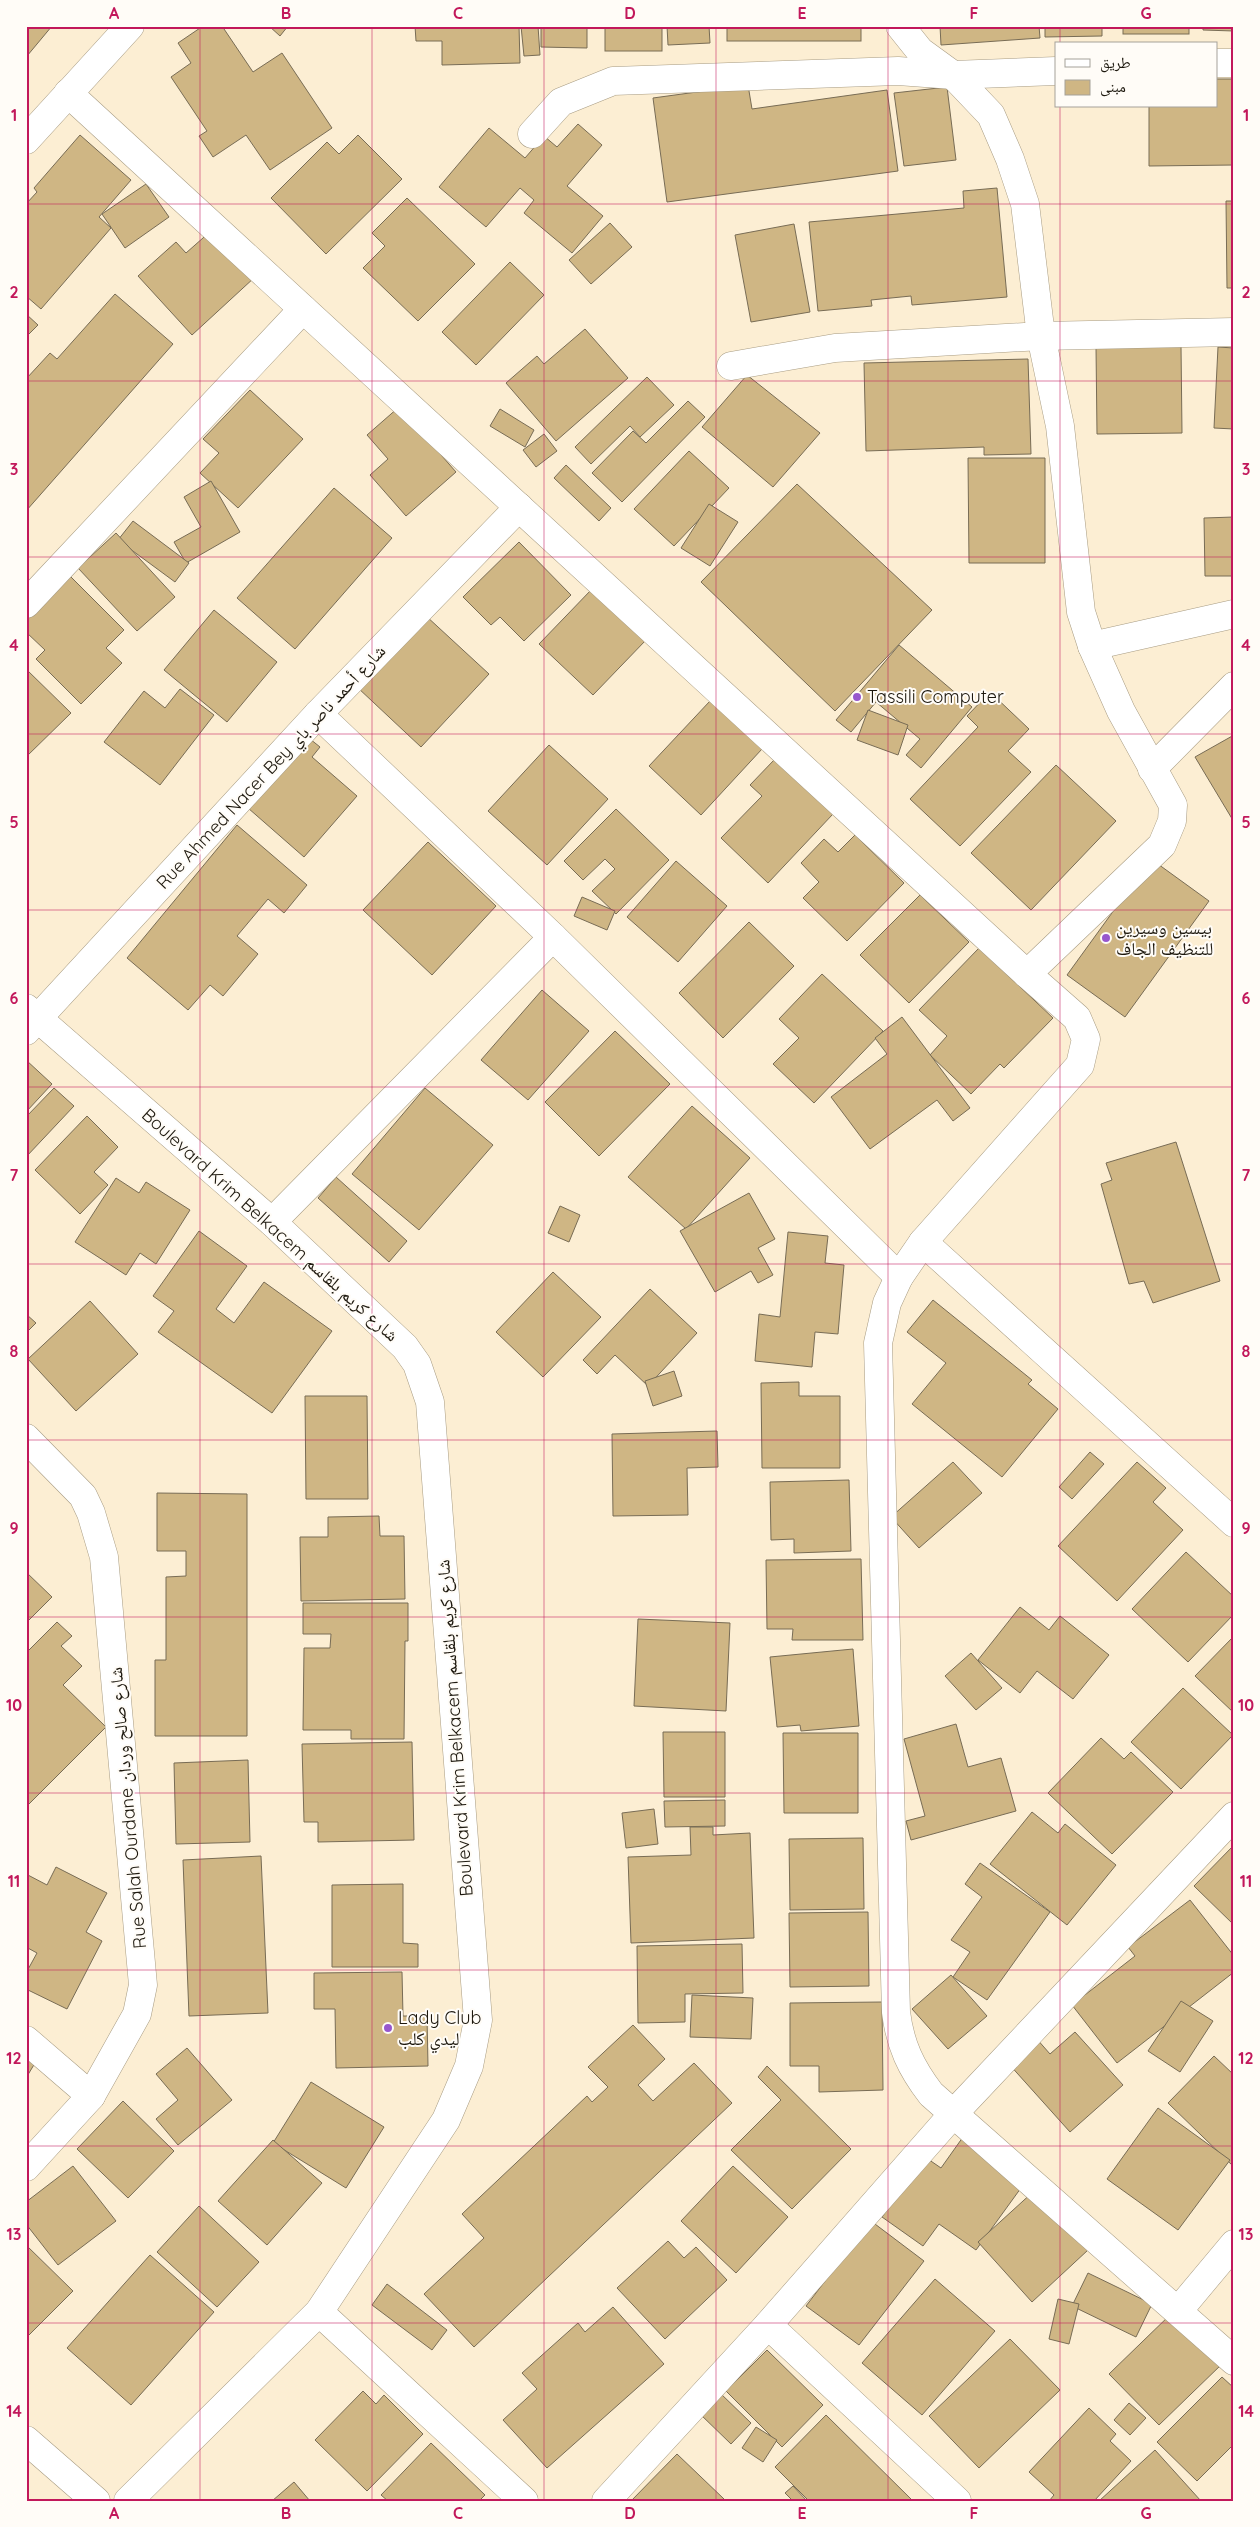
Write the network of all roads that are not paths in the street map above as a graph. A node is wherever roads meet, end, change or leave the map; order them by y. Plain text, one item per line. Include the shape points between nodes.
1 (130, 26) edge
2 (900, 26) edge
3 (1218, 63) edge
4 (1234, 63) edge
5 (1055, 70) edge
6 (953, 75) junction
7 (68, 93) junction
8 (532, 134) dead end
9 (26, 140) edge
10 (303, 309) junction
11 (1234, 332) edge
12 (1041, 336) junction
13 (731, 366) dead end
14 (519, 507) junction
15 (26, 604) edge
16 (1234, 614) edge
17 (1092, 646) junction
18 (1234, 686) edge
19 (318, 714) junction
20 (1152, 768) junction
21 (553, 937) junction
22 (1027, 974) junction
23 (30, 1019) edge
24 (272, 1222) junction
25 (923, 1242) junction
26 (899, 1277) junction
27 (30, 1450) edge
28 (1234, 1523) edge
29 (1234, 1816) edge
30 (26, 2040) edge
31 (91, 2096) junction
32 (954, 2113) junction
33 (26, 2167) edge
34 (1234, 2244) edge
35 (1178, 2311) junction
36 (319, 2312) junction
37 (768, 2325) junction
38 (1234, 2361) edge
39 (26, 2440) edge
40 (96, 2501) edge
41 (128, 2501) edge
42 (524, 2501) edge
43 (606, 2501) edge
44 (957, 2501) edge

1 - 7 street
2 - 6 street via 920,51
3 - 4 street
5 - 6 street
6 - 8 street via 898,71 613,81 561,102
6 - 12 street via 991,115 1013,168 1025,204
7 - 9 street
7 - 10 street
10 - 14 street
10 - 15 street
11 - 12 street
12 - 13 street via 835,348
12 - 17 street via 1060,426 1081,612
14 - 19 street, Rue Ahmed Nacer Bey شارع أحمد ناصر باي
14 - 22 street
16 - 17 street
17 - 20 street via 1121,711
18 - 20 street
19 - 21 street
19 - 23 street, Rue Ahmed Nacer Bey شارع أحمد ناصر باي
20 - 22 street via 1173,805 1172,821 1162,845
21 - 24 street
21 - 26 street
22 - 25 street via 1077,1018 1086,1039 1080,1065
23 - 24 street, Boulevard Krim Belkacem شارع كريم بلقاسم
24 - 36 street, Boulevard Krim Belkacem شارع كريم بلقاسم via 405,1347 425,1383 431,1412 478,2020 469,2066 446,2120
25 - 26 street
25 - 28 street
26 - 32 street via 887,1303 878,1343 896,2012 905,2055 916,2075 931,2094
27 - 31 street, Rue Salah Ourdane شارع صالح وردان via 83,1496 104,1557 143,1985 137,2014
29 - 32 street
30 - 31 street
31 - 33 street, Rue Salah Ourdane شارع صالح وردان
32 - 35 street
32 - 37 street
34 - 35 street
35 - 38 street
36 - 41 street, Boulevard Krim Belkacem شارع كريم بلقاسم
36 - 42 street
37 - 43 street
37 - 44 street
39 - 40 street

